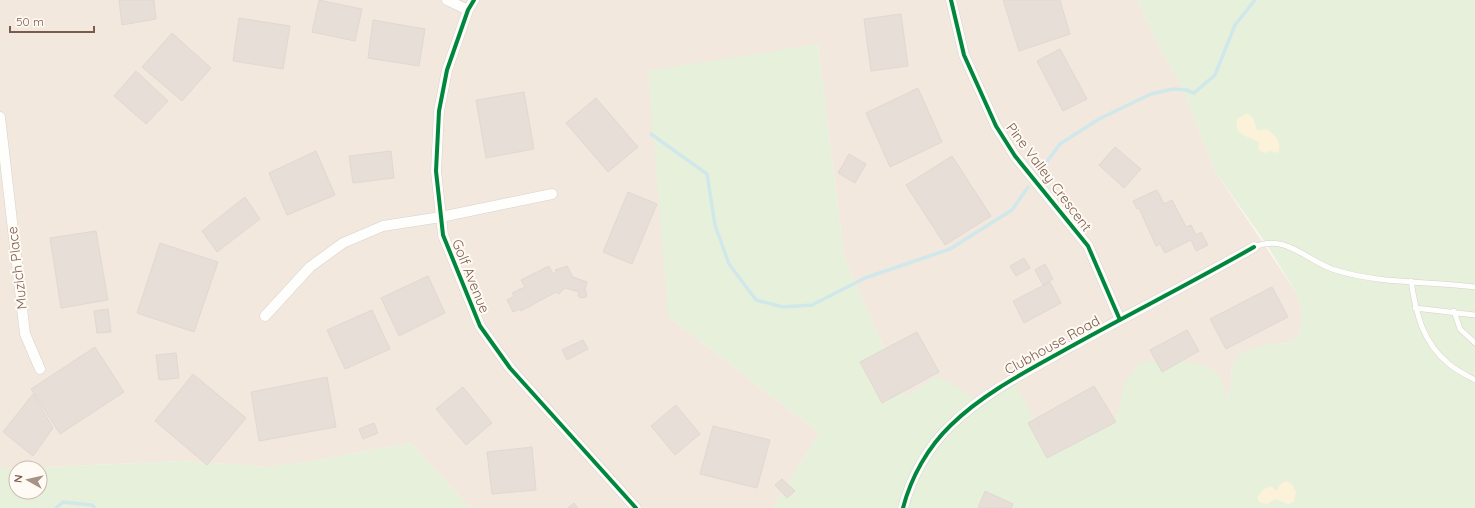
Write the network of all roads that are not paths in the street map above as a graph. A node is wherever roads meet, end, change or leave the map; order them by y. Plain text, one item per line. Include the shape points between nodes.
1 (447, 0) edge
2 (474, 0) edge
3 (951, 0) edge
4 (468, 10) junction
5 (0, 117) edge
6 (552, 194) dead end
7 (441, 218) junction
8 (1254, 247) joint
9 (1411, 281) junction
10 (1475, 287) edge
11 (1415, 308) junction
12 (1454, 311) junction
13 (1475, 314) edge
14 (265, 316) dead end
15 (1120, 320) junction
16 (1475, 343) edge
17 (40, 369) dead end
18 (1475, 380) edge
19 (636, 508) edge
20 (903, 508) edge

1 - 4 street
2 - 4 street, Golf Avenue
3 - 15 street, Pine Valley Crescent via 964,55 996,126 1015,156 1088,246
4 - 7 street, Golf Avenue via 447,70 438,112 436,171
5 - 17 street, Muzich Place via 25,334
6 - 7 street
7 - 14 street via 383,226 343,243 310,267
7 - 19 street, Golf Avenue via 443,235 480,326 515,374
8 - 9 lane via 1276,242 1334,269 1361,276
8 - 15 street, Clubhouse Road
9 - 10 lane
9 - 11 lane
11 - 12 lane
11 - 18 lane via 1424,332 1436,350 1448,364
12 - 13 lane
12 - 16 lane via 1460,329
15 - 20 street, Clubhouse Road via 1010,381 951,425 928,452 917,471

